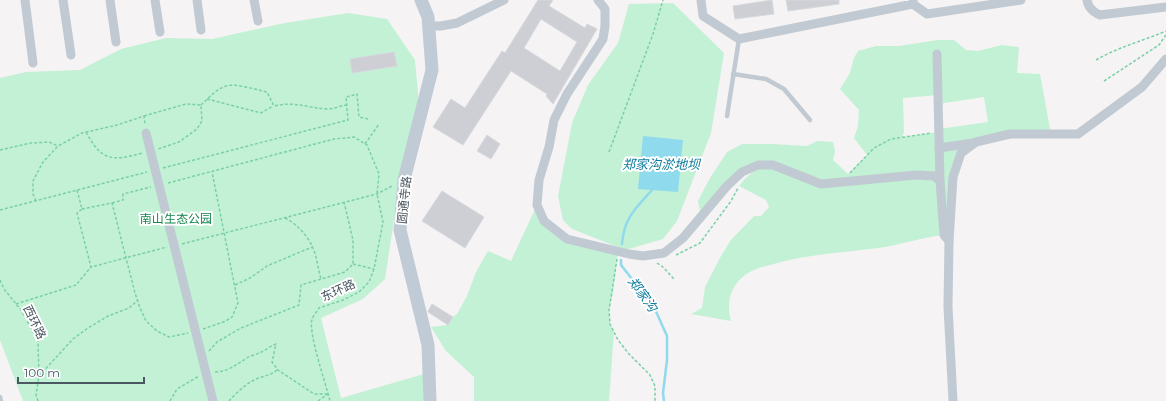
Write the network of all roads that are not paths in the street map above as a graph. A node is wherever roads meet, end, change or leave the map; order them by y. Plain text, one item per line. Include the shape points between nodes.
1 (26, 0) edge
2 (63, 0) edge
3 (110, 0) edge
4 (155, 0) edge
5 (196, 0) edge
6 (254, 0) edge
7 (421, 0) edge
8 (504, 0) edge
9 (598, 0) edge
10 (700, 0) edge
11 (1021, 0) edge
12 (1087, 0) edge
13 (913, 2) edge
14 (1166, 7) edge
15 (258, 21) dead end
16 (429, 26) junction
17 (201, 30) dead end
18 (160, 32) dead end
19 (738, 39) junction
20 (116, 42) dead end
21 (70, 54) dead end
22 (937, 54) dead end
23 (1166, 59) edge
24 (33, 63) dead end
25 (733, 74) junction
26 (727, 116) dead end
27 (810, 120) dead end
28 (146, 133) road end
29 (976, 142) junction
30 (939, 148) junction
31 (940, 181) junction
32 (949, 241) junction
33 (0, 397) edge
34 (1, 401) edge
35 (213, 401) edge
36 (430, 401) edge
37 (953, 401) edge

1 - 24 street
2 - 21 street
3 - 20 street
4 - 18 street
5 - 17 street
6 - 15 street
7 - 16 street, 圆通寺路
8 - 16 street via 457,24
9 - 31 street via 605,9 603,40 567,94 554,120 539,180 537,205 544,221 567,239 643,256 664,254 683,238 727,186 742,172 758,164 773,165 821,184 916,175 934,176
10 - 19 street via 703,16
11 - 13 street via 927,14
12 - 14 street via 1093,12 1100,15
13 - 19 street
16 - 36 street, 圆通寺路 via 432,70 404,180 400,230 428,345
19 - 25 lane
22 - 30 street
23 - 29 street via 1142,87 1078,134 1010,134
25 - 26 lane
25 - 27 lane via 766,79 784,89
28 - 35 street
29 - 30 street
29 - 32 street via 961,153 953,177
30 - 31 street
31 - 32 street via 944,235
32 - 37 street via 948,307
33 - 34 lane

